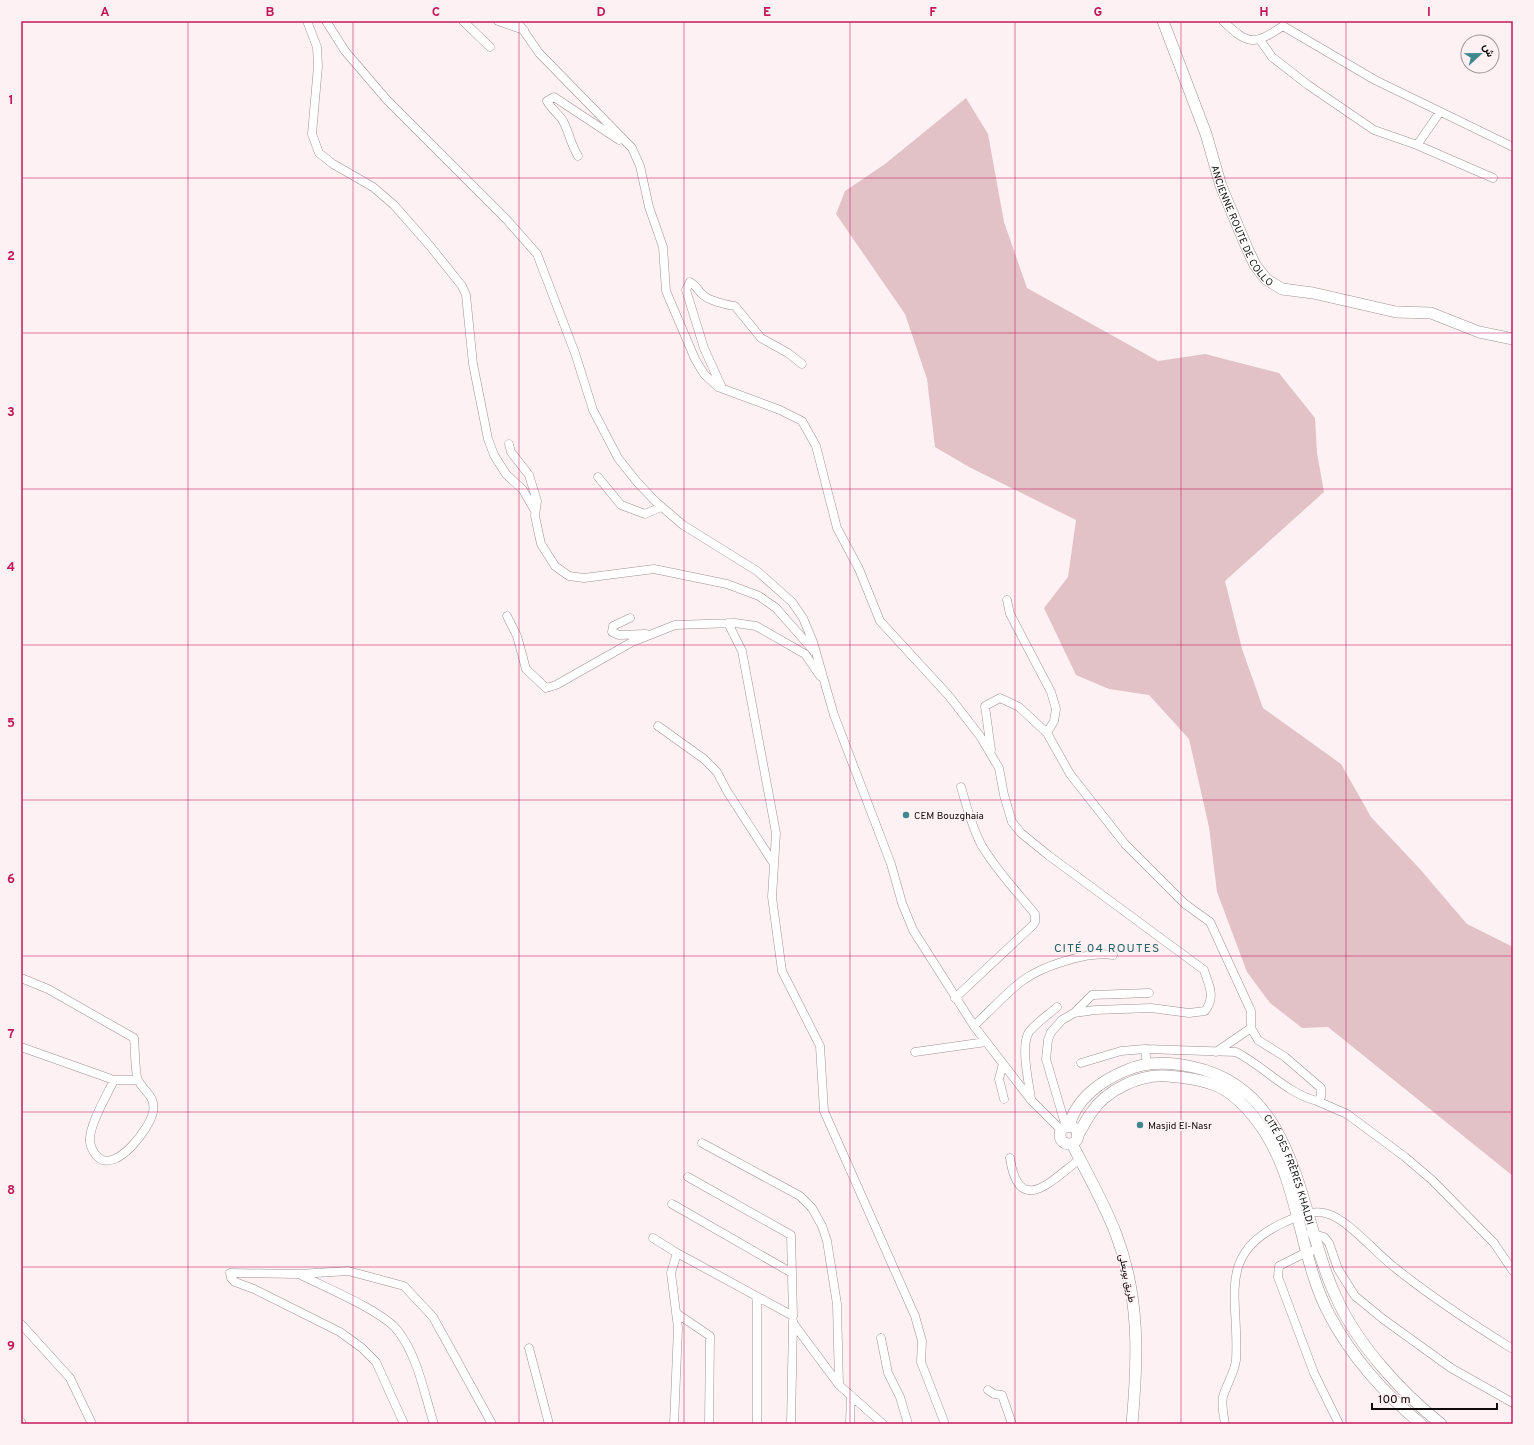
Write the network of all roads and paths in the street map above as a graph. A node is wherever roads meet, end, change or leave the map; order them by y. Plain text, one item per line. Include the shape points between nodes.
1 (307, 21) edge
2 (326, 21) edge
3 (463, 21) edge
4 (498, 21) edge
5 (517, 21) edge
6 (1163, 21) edge
7 (1223, 21) edge
8 (1283, 23) edge
9 (524, 30) junction
10 (1260, 40) junction
11 (490, 47) dead end
12 (1440, 112) junction
13 (1417, 145) junction
14 (1513, 146) edge
15 (632, 148) junction
16 (578, 156) dead end
17 (1493, 178) dead end
18 (1513, 339) edge
19 (802, 364) dead end
20 (722, 389) junction
21 (509, 444) dead end
22 (598, 477) dead end
23 (661, 507) junction
24 (535, 511) junction
25 (1007, 600) dead end
26 (508, 616) dead end
27 (630, 618) dead end
28 (728, 623) junction
29 (654, 633) junction
30 (815, 652) junction
31 (825, 684) junction
32 (658, 726) dead end
33 (1047, 733) junction
34 (991, 752) junction
35 (961, 787) dead end
36 (774, 864) junction
37 (1113, 956) dead end
38 (21, 978) edge
39 (1149, 993) dead end
40 (955, 998) junction
41 (1057, 1007) dead end
42 (1074, 1012) junction
43 (974, 1026) junction
44 (1251, 1028) junction
45 (986, 1042) junction
46 (21, 1047) edge
47 (1145, 1049) junction
48 (915, 1052) dead end
49 (1216, 1052) junction
50 (1081, 1063) dead end
51 (1003, 1064) junction
52 (1147, 1064) junction
53 (1027, 1067) junction
54 (1013, 1078) junction
55 (114, 1080) junction
56 (138, 1080) junction
57 (1004, 1099) dead end
58 (1031, 1100) junction
59 (1318, 1101) junction
60 (1065, 1128) junction
61 (1075, 1140) junction
62 (702, 1143) dead end
63 (1010, 1158) dead end
64 (1080, 1159) junction
65 (688, 1177) dead end
66 (672, 1204) dead end
67 (1303, 1214) junction
68 (1314, 1233) junction
69 (1302, 1234) junction
70 (653, 1238) dead end
71 (1319, 1251) junction
72 (1307, 1252) junction
73 (677, 1253) junction
74 (1513, 1271) edge
75 (792, 1273) junction
76 (299, 1274) junction
77 (757, 1297) junction
78 (676, 1312) junction
79 (793, 1320) junction
80 (21, 1324) edge
81 (881, 1338) dead end
82 (529, 1348) dead end
83 (1511, 1348) dead end
84 (839, 1384) junction
85 (988, 1390) dead end
86 (850, 1396) junction
87 (1513, 1403) edge
88 (92, 1424) edge
89 (404, 1424) edge
90 (434, 1424) edge
91 (492, 1424) edge
92 (549, 1424) edge
93 (674, 1424) edge
94 (709, 1424) edge
95 (757, 1424) edge
96 (791, 1424) edge
97 (850, 1424) edge
98 (883, 1424) edge
99 (908, 1424) edge
100 (945, 1424) edge
101 (1012, 1424) edge
102 (1132, 1424) edge
103 (1224, 1424) edge
104 (1339, 1424) edge
105 (1421, 1424) edge
106 (1441, 1424) edge

1 - 24 street via 317,46 318,72 312,134 319,153 373,187 394,205 462,286 466,295 473,364 488,439 506,474 523,490
2 - 23 street via 345,51 387,100 507,220 537,254 593,410 618,458
3 - 11 street
4 - 9 street
5 - 9 street
6 - 18 main road, ANCIENNE ROUTE DE COLLO via 1206,134 1221,186 1255,265 1266,279 1282,290 1313,293 1396,312 1431,313 1479,332
7 - 10 street via 1238,35 1251,41
8 - 10 street
8 - 12 street via 1375,80
9 - 15 street via 539,53
10 - 13 street via 1272,57 1374,130
12 - 13 street
12 - 14 street
13 - 17 street
15 - 16 street via 554,97 549,98 547,101 550,109 563,120
15 - 20 street via 640,166 649,207 663,247 666,291 704,374
19 - 20 street via 761,338 734,306 724,305 701,295 697,286 690,282 686,290 704,348
20 - 34 street via 780,410 802,421 816,446 837,528 860,569 880,621 949,696
21 - 24 street via 511,452 529,474 537,500
22 - 23 street via 621,505 645,514
23 - 30 street via 683,525 757,571 792,602 803,618
24 - 30 street via 541,544 556,566 569,576 584,578 654,569 727,584 759,596 776,608
25 - 33 street via 1010,614 1051,692 1056,709 1054,721
26 - 29 street via 517,636 526,669 546,688
27 - 29 street via 613,626 612,632 619,635
28 - 29 street via 675,625
28 - 31 street via 756,626 805,654
28 - 36 street via 742,651 776,833
30 - 31 street
31 - 40 street via 913,930
32 - 36 street via 704,759 717,772
33 - 34 street via 1019,707 1000,698 985,706
33 - 44 street via 1070,774 1125,844 1185,904 1210,922 1251,1011
34 - 42 street via 999,768 1012,822 1021,832 1048,855 1204,970 1211,990 1211,1003 1205,1011 1189,1013 1151,1008
35 - 40 street via 981,845 1036,918 1033,925
36 - 100 street via 772,897 782,971 820,1046 824,1110 915,1316 922,1341 921,1362
37 - 43 street via 1086,956 1031,976
38 - 56 street via 48,989 134,1038
39 - 42 street via 1092,995
40 - 43 street
41 - 53 street via 1032,1029 1027,1038
42 - 60 street via 1051,1032 1046,1049 1046,1059
43 - 45 street
44 - 49 street
44 - 59 street via 1258,1040 1285,1057 1321,1088 1321,1097
45 - 48 street
45 - 51 street
46 - 55 street
47 - 49 street
47 - 50 street via 1121,1051
47 - 52 street
49 - 59 street via 1236,1052 1249,1058 1288,1088 1305,1098
51 - 54 street
51 - 57 street via 999,1079
52 - 60 main road, CITÉ DES FRÈRES KHALDI via 1116,1074 1092,1091 1076,1107
52 - 67 main road, CITÉ DES FRÈRES KHALDI via 1180,1064 1202,1069 1222,1076 1246,1093 1260,1108 1284,1144 1299,1182
53 - 54 street
53 - 58 street
54 - 58 street
55 - 56 street
55 - 56 street via 91,1131 90,1143 101,1160 117,1159 132,1146 149,1121 153,1112 152,1099
58 - 60 street
59 - 74 street via 1347,1114 1432,1180 1494,1243
60 - 61 main road via 1074,1128
60 - 61 main road via 1060,1136 1062,1141 1066,1144
61 - 64 main road, طريق بويعلى
61 - 67 main road, CITÉ DES FRÈRES KHALDI via 1091,1112 1102,1100 1138,1080 1165,1076 1195,1079 1216,1085 1236,1098 1265,1131 1283,1165
62 - 84 street via 800,1196 812,1208 827,1241 837,1304
63 - 64 street via 1015,1180 1021,1187 1030,1191 1040,1189
64 - 102 main road, طريق بويعلى via 1114,1229 1131,1287 1137,1363
65 - 75 street via 791,1235
66 - 75 street
67 - 68 main road, CITÉ DES FRÈRES KHALDI
67 - 69 main road, CITÉ DES FRÈRES KHALDI
67 - 83 street via 1328,1214 1351,1228 1418,1286
67 - 103 street via 1271,1228 1248,1246 1235,1273 1236,1361 1223,1398
68 - 69 street
68 - 71 main road, CITÉ DES FRÈRES KHALDI
68 - 87 street via 1324,1237 1329,1244 1338,1269 1355,1296 1451,1368
69 - 72 main road, CITÉ DES FRÈRES KHALDI
70 - 73 street
71 - 72 street
71 - 106 main road, CITÉ DES FRÈRES KHALDI via 1337,1299 1363,1342 1398,1384
72 - 104 street via 1279,1266 1278,1277 1314,1373
72 - 105 main road, CITÉ DES FRÈRES KHALDI via 1323,1301 1353,1352 1398,1404
73 - 77 street
73 - 78 street via 671,1273
75 - 79 street
76 - 89 street via 230,1273 235,1282 326,1325 362,1348 376,1362
76 - 90 street via 382,1317 398,1330 415,1362
76 - 91 street via 348,1271 404,1286 433,1317
77 - 79 street
77 - 95 street
78 - 93 street via 678,1328
78 - 94 street via 710,1336
79 - 84 street
79 - 96 street
80 - 88 street via 70,1378
81 - 99 street via 888,1373 900,1397
82 - 92 street
84 - 86 street
85 - 101 street via 1002,1395
86 - 97 street
86 - 98 street

